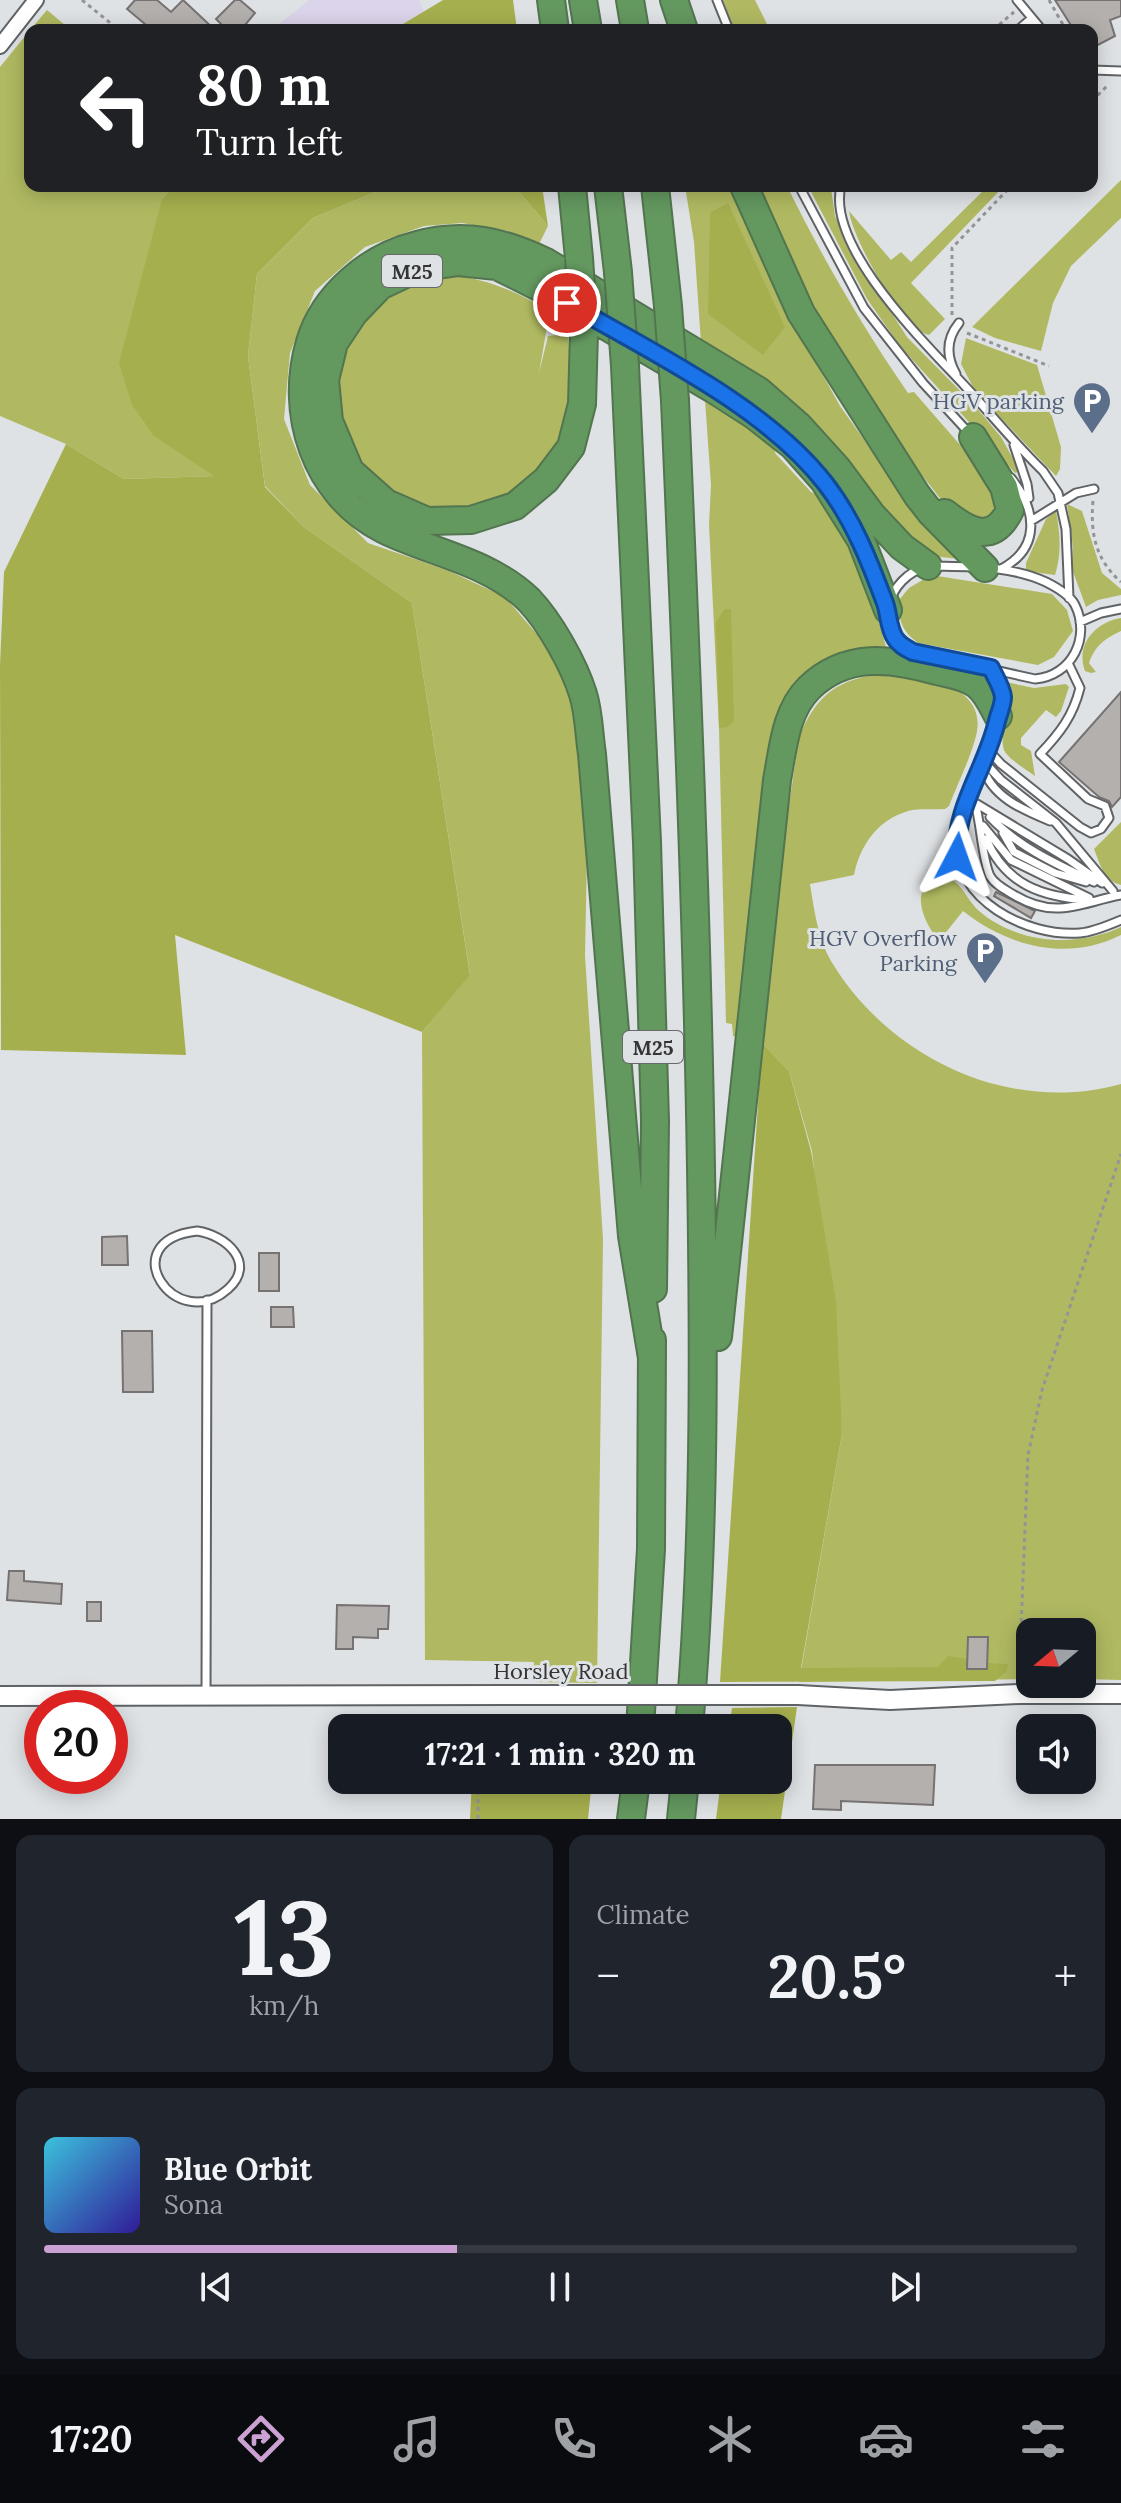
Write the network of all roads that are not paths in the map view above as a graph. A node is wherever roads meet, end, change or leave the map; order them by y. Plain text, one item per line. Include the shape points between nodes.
1 (36, 0) edge
2 (551, 0) edge
3 (583, 0) edge
4 (630, 0) edge
5 (674, 0) edge
6 (717, 0) edge
7 (1020, 3) edge
8 (1032, 18) junction
9 (554, 24) edge
10 (587, 24) edge
11 (634, 24) edge
12 (682, 24) edge
13 (727, 24) edge
14 (1025, 24) edge
15 (1037, 24) edge
16 (0, 46) edge
17 (1098, 70) edge
18 (1121, 71) edge
19 (573, 192) edge
20 (609, 192) edge
21 (656, 192) edge
22 (747, 192) edge
23 (802, 192) edge
24 (840, 192) edge
25 (583, 312) edge
26 (583, 312) edge
27 (583, 312) edge
28 (583, 312) edge
29 (959, 323) road end
30 (961, 382) junction
31 (973, 437) junction
32 (1012, 441) junction
33 (902, 471) junction
34 (1094, 489) road end
35 (1060, 501) junction
36 (1030, 509) junction
37 (1031, 521) junction
38 (928, 566) junction
39 (993, 569) junction
40 (1069, 598) junction
41 (1121, 609) edge
42 (888, 610) junction
43 (1080, 622) junction
44 (1069, 665) junction
45 (991, 668) junction
46 (998, 716) junction
47 (988, 750) junction
48 (982, 765) junction
49 (972, 786) junction
50 (975, 803) junction
51 (986, 812) junction
52 (1056, 823) junction
53 (982, 828) junction
54 (1116, 892) edge
55 (1095, 900) junction
56 (1121, 920) edge
57 (207, 1300) junction
58 (652, 1358) junction
59 (703, 1480) junction
60 (1121, 1694) edge
61 (0, 1696) edge
62 (206, 1696) junction
63 (641, 1714) edge
64 (690, 1714) edge
65 (634, 1794) edge
66 (684, 1794) edge
67 (631, 1819) edge
68 (681, 1819) edge

1 - 16 street
2 - 9 highway
3 - 10 highway
4 - 11 highway
5 - 12 highway
6 - 13 lane
7 - 8 lane
8 - 14 lane
8 - 15 lane
17 - 18 lane
19 - 25 highway, M25, bridge
20 - 58 highway, M25, bridge via 625,366 647,842 655,1106
21 - 59 highway, M25, bridge via 675,401 691,789
22 - 33 highway via 801,313
23 - 31 lane via 864,308
24 - 30 lane via 841,222 867,271 925,346
26 - 27 highway, M25, bridge via 582,404 571,447 546,480 515,506 471,520 427,521 386,503 350,471 329,421 325,380 334,343 380,286 418,268 458,262 497,266
28 - 42 highway, M25, bridge via 713,389 793,446 824,481 861,540
29 - 30 lane via 948,351
30 - 32 lane
31 - 33 highway via 1009,497 1005,520 988,532 961,525
31 - 36 lane via 1024,494
32 - 35 lane via 1043,471
32 - 36 lane
33 - 39 highway via 931,513
34 - 35 lane
35 - 37 lane
35 - 40 lane
36 - 37 lane
37 - 39 lane via 1021,557
38 - 39 lane
38 - 42 lane via 901,582
38 - 58 highway, M25 via 902,547 799,426 759,391 510,245 461,238 416,245 371,264 334,297 313,331 302,368 302,411 310,447 324,475 354,511 382,529 489,572 529,600 560,644 583,695 594,770 632,1236
39 - 40 lane via 1047,582
40 - 43 lane
41 - 43 lane
42 - 45 lane via 902,647
43 - 44 lane
44 - 45 lane via 1049,678 1035,679
44 - 47 lane via 1080,688 1075,708 1040,754 1088,799 1105,806 1109,818 1101,829 1091,833 1080,827
45 - 46 lane via 1003,693
46 - 47 lane
46 - 59 highway, M25 via 986,695 965,678 884,659 828,675 802,697 791,717 777,780
47 - 48 lane
47 - 52 lane via 987,765
48 - 49 lane
48 - 52 lane via 995,792
49 - 50 lane
49 - 56 lane via 956,837 957,857 975,891 1015,923 1049,932 1082,933
50 - 51 lane
50 - 53 lane
51 - 54 lane
51 - 54 lane via 1056,864
52 - 54 lane
53 - 55 lane via 1011,860
53 - 55 lane via 1005,870 1055,898
53 - 55 lane via 990,875 1011,893 1046,909
54 - 55 lane
57 - 57 lane via 177,1297 159,1283 160,1249 177,1235 207,1232 234,1250 234,1283
57 - 62 lane
58 - 63 highway, M25 via 651,1549
59 - 64 highway, M25
60 - 62 street, Horsley Road, bridge via 890,1700 798,1695
61 - 62 street, Horsley Road
65 - 67 highway
66 - 68 highway

